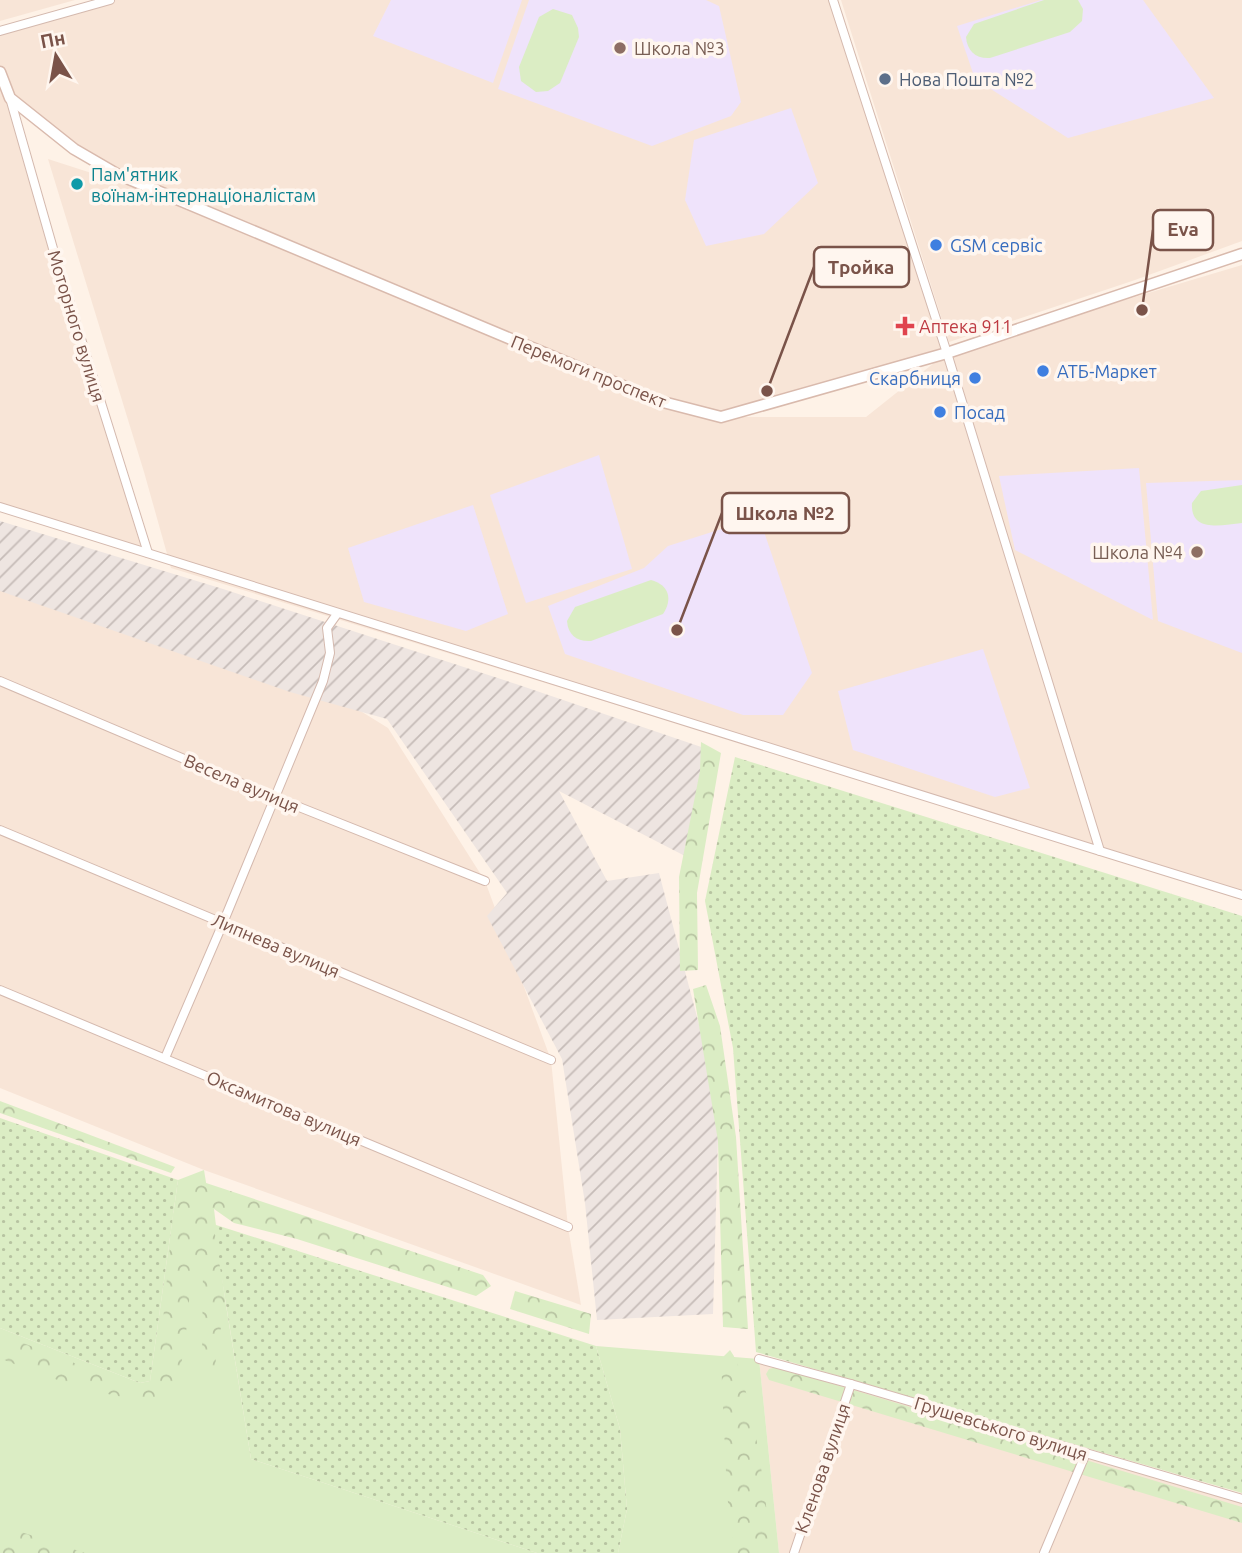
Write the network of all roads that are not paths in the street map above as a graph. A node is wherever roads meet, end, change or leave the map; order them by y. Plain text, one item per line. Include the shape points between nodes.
1 (110, 0) edge
2 (834, 0) edge
3 (0, 31) edge
4 (0, 72) edge
5 (10, 98) junction
6 (1242, 254) edge
7 (947, 353) junction
8 (0, 507) edge
9 (148, 553) junction
10 (337, 614) junction
11 (0, 681) edge
12 (274, 797) junction
13 (0, 830) edge
14 (1100, 851) junction
15 (485, 881) dead end
16 (1242, 895) edge
17 (223, 923) junction
18 (0, 990) edge
19 (165, 1058) junction
20 (551, 1060) dead end
21 (568, 1227) dead end
22 (758, 1359) dead end
23 (851, 1384) junction
24 (1086, 1453) junction
25 (1242, 1499) edge
26 (794, 1553) edge
27 (1044, 1553) edge

1 - 3 street
2 - 7 street
4 - 5 street
5 - 7 street, Перемоги проспект via 74,149 117,174 659,401 721,417
5 - 9 street, Моторного вулиця
6 - 7 street, Перемоги проспект
7 - 14 street
8 - 9 street
9 - 10 street
10 - 12 street via 327,628 330,653 323,681
10 - 14 street
11 - 12 street, Весела вулиця
12 - 15 street, Весела вулиця
12 - 17 street
13 - 17 street, Липнева вулиця
14 - 16 street
17 - 19 street
17 - 20 street, Липнева вулиця
18 - 19 street, Оксамитова вулиця
19 - 21 street, Оксамитова вулиця
22 - 23 street, Грушевського вулиця
23 - 24 street, Грушевського вулиця
23 - 26 street, Кленова вулиця
24 - 25 street, Грушевського вулиця
24 - 27 street

